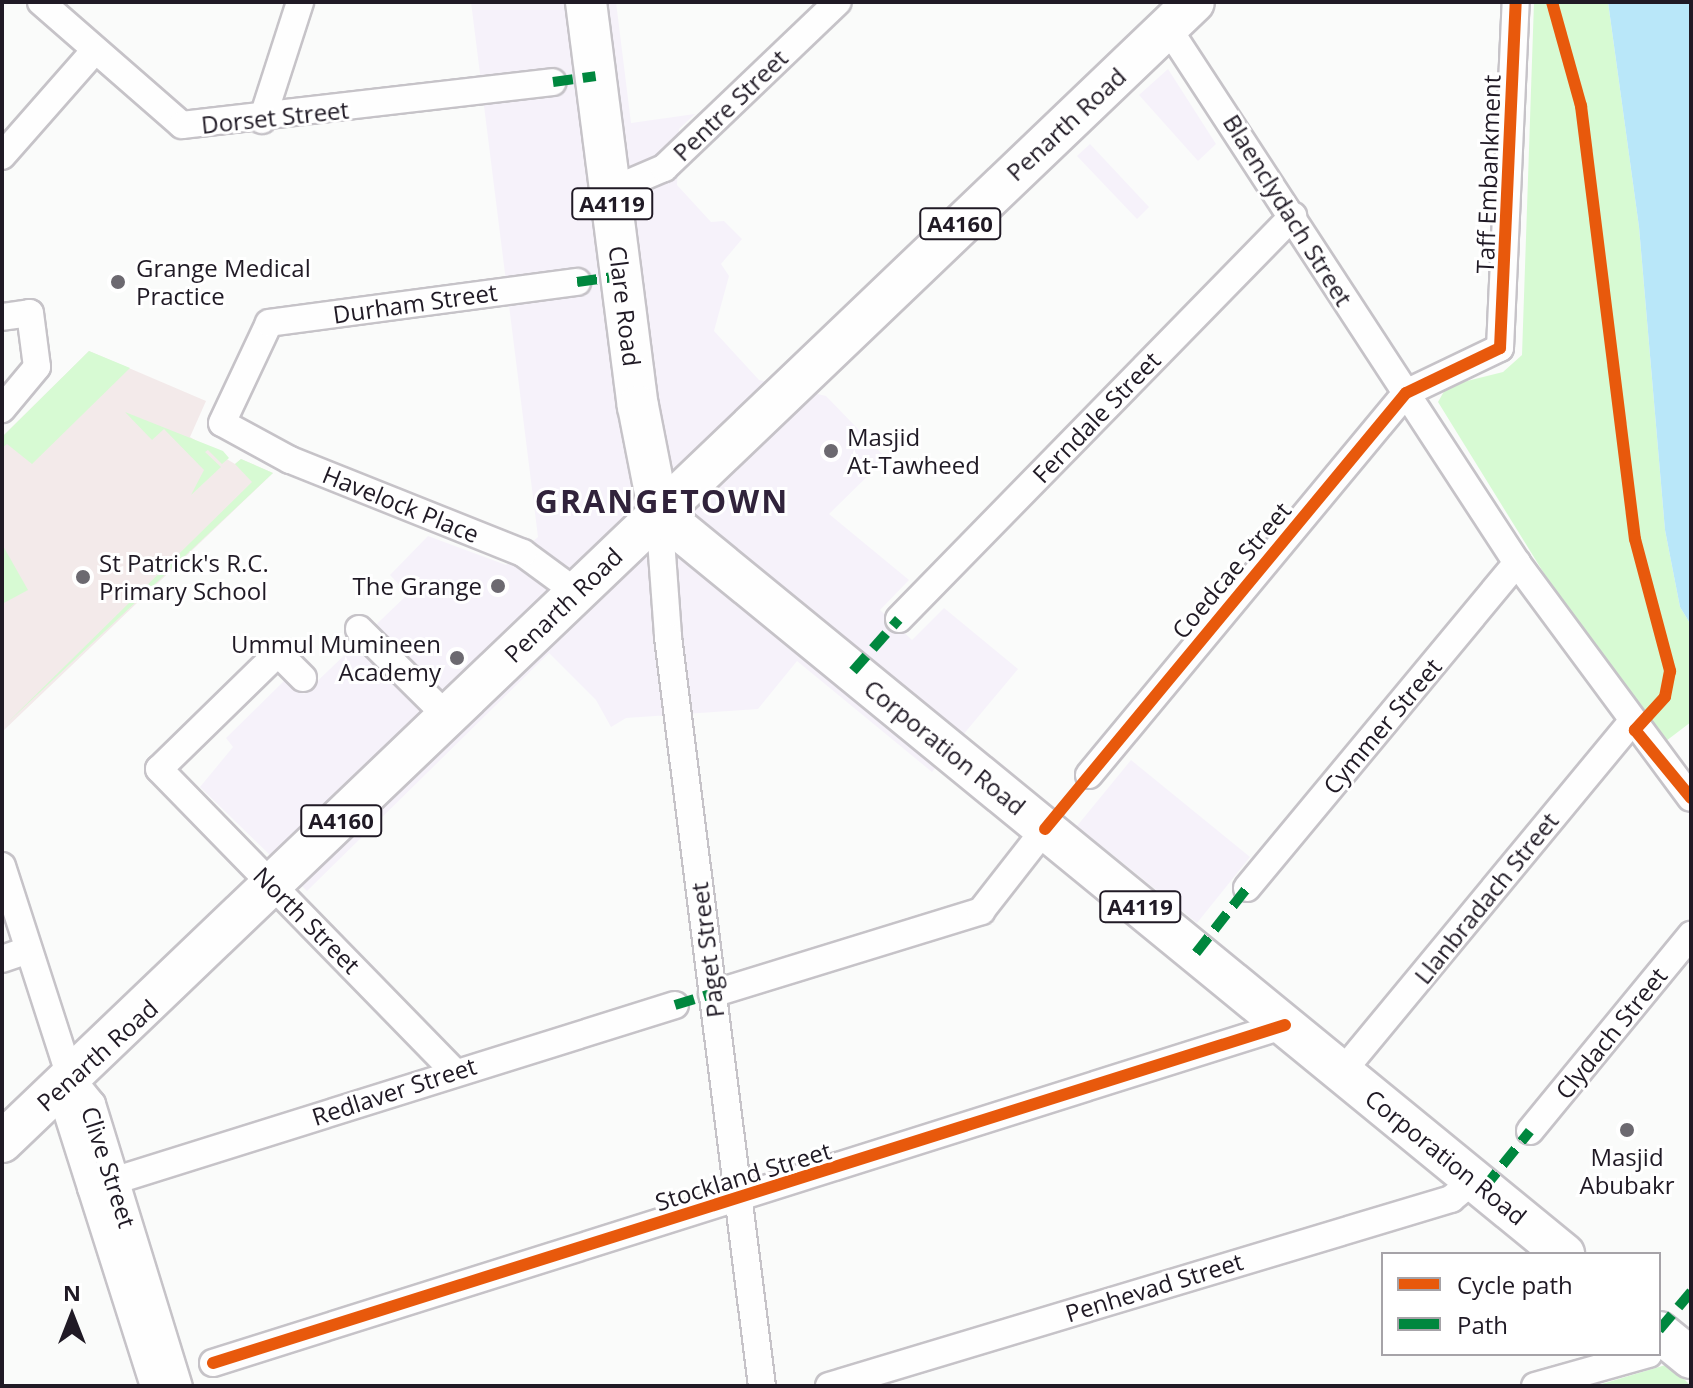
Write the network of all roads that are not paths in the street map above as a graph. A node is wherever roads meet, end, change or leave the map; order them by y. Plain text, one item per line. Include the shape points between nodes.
1 (41, 2) edge
2 (586, 2) edge
3 (1516, 2) edge
4 (296, 4) edge
5 (829, 6) edge
6 (1181, 15) edge
7 (95, 50) junction
8 (553, 82) dead end
9 (262, 120) junction
10 (2, 156) edge
11 (610, 191) junction
12 (1293, 216) junction
13 (577, 282) dead end
14 (2, 317) edge
15 (1406, 393) junction
16 (2, 409) edge
17 (222, 423) joint
18 (659, 513) junction
19 (1517, 563) junction
20 (576, 592) junction
21 (899, 619) dead end
22 (359, 629) dead end
23 (303, 678) dead end
24 (448, 717) junction
25 (1630, 724) junction
26 (1089, 775) dead end
27 (1691, 798) edge
28 (1045, 829) junction
29 (2, 866) edge
30 (274, 886) junction
31 (1247, 888) dead end
32 (1691, 935) edge
33 (28, 950) junction
34 (2, 959) edge
35 (712, 994) junction
36 (675, 1005) dead end
37 (1285, 1025) junction
38 (454, 1071) junction
39 (1342, 1072) junction
40 (70, 1077) junction
41 (1530, 1131) dead end
42 (2, 1142) edge
43 (1474, 1180) junction
44 (103, 1184) junction
45 (740, 1200) junction
46 (1562, 1252) edge
47 (1632, 1356) edge
48 (213, 1363) dead end
49 (165, 1382) edge
50 (762, 1386) edge
51 (829, 1386) edge
52 (1535, 1386) edge

1 - 7 street, Dorset Street
2 - 11 main road, Clare Road / A4119
3 - 15 street, Taff Embankment via 1500,348
4 - 9 street
5 - 11 street, Pentre Street via 664,168
6 - 12 street, Blaenclydach Street
6 - 18 main road, Penarth Road / A4160
7 - 9 street, Dorset Street via 182,125
7 - 10 street
8 - 9 street, Dorset Street
11 - 18 main road, Clare Road / A4119
12 - 15 street, Blaenclydach Street
12 - 21 street, Ferndale Street
13 - 17 street, Durham Street via 269,323
14 - 16 street via 30,313 35,376
15 - 19 street
15 - 26 street, Coedcae Street
17 - 20 street, Havelock Place via 290,460 523,553
18 - 20 main road, Penarth Road / A4160
18 - 28 main road, Corporation Road / A4119
18 - 35 street, Paget Street
19 - 25 street
19 - 31 street, Cymmer Street
20 - 24 main road, Penarth Road / A4160
22 - 24 street
23 - 30 street, North Street via 272,647 159,769
24 - 30 main road, Penarth Road / A4160
25 - 27 street
25 - 39 street, Llanbradach Street
28 - 35 street via 981,911
28 - 37 main road, Corporation Road / A4119
29 - 33 street, Clive Street
30 - 38 street, North Street
30 - 40 main road, Penarth Road / A4160
32 - 41 street, Clydach Street
33 - 34 street
33 - 40 street, Clive Street
35 - 45 street, Paget Street
36 - 38 street, Redlaver Street
37 - 39 main road, Corporation Road / A4119
37 - 45 street, Stockland Street
38 - 44 street, Redlaver Street
39 - 43 main road, Corporation Road / A4119
40 - 42 main road, Penarth Road / A4160
40 - 44 street, Clive Street via 92,1104
43 - 46 main road, Corporation Road / A4119
43 - 51 street, Penhevad Street via 1451,1199
44 - 49 street, Clive Street
45 - 48 street, Stockland Street
45 - 50 street, Paget Street
47 - 52 street

